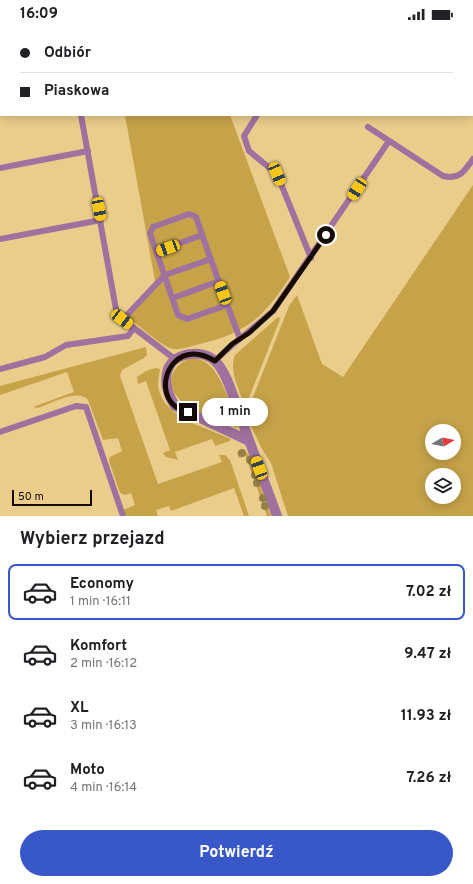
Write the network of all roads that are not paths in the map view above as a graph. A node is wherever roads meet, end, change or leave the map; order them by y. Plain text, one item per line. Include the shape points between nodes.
1 (81, 116) edge
2 (256, 116) edge
3 (368, 127) dead end
4 (389, 141) junction
5 (88, 152) junction
6 (473, 159) edge
7 (0, 168) edge
8 (101, 220) junction
9 (202, 235) junction
10 (0, 239) edge
11 (156, 252) junction
12 (211, 258) junction
13 (311, 258) junction
14 (165, 275) junction
15 (219, 282) junction
16 (172, 298) junction
17 (227, 305) junction
18 (122, 319) junction
19 (134, 328) junction
20 (240, 339) junction
21 (176, 360) junction
22 (215, 361) junction
23 (0, 368) edge
24 (0, 432) edge
25 (249, 441) junction
26 (123, 516) edge
27 (277, 516) edge

1 - 5 lane
2 - 13 lane via 244,136 250,151 277,174
3 - 4 lane
4 - 6 lane via 435,172 450,178 462,174
4 - 13 lane
5 - 7 lane
5 - 8 lane
8 - 10 lane
8 - 18 lane via 117,315
9 - 11 lane
9 - 11 lane via 196,217 190,214 153,227 150,233
9 - 12 lane
11 - 14 lane
12 - 14 lane
12 - 15 lane
13 - 20 lane via 273,311
14 - 16 lane
14 - 18 lane
15 - 16 lane
15 - 17 lane
16 - 17 lane via 178,315 187,319
17 - 20 lane
18 - 19 lane
19 - 21 lane
19 - 23 lane via 128,336 66,345 45,357
20 - 22 lane
21 - 22 street via 187,354 197,354 206,355
21 - 25 street via 168,368 166,387 175,406
22 - 25 street via 227,382
24 - 26 lane via 76,406 86,407
25 - 27 street

